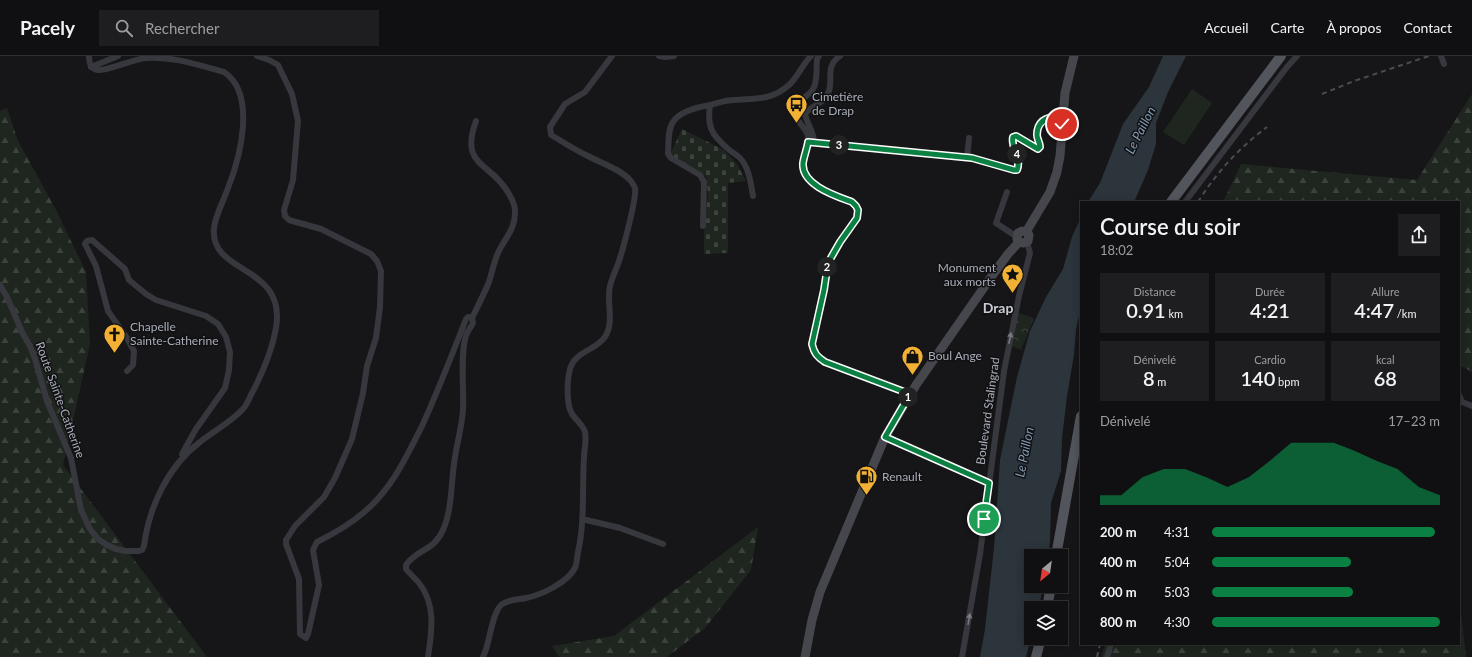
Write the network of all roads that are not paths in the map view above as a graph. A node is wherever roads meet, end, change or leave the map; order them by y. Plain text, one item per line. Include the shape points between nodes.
1 (118, 56) edge
2 (257, 56) edge
3 (612, 56) edge
4 (659, 56) edge
5 (674, 56) edge
6 (811, 56) edge
7 (819, 56) edge
8 (840, 56) edge
9 (1074, 56) edge
10 (1280, 56) edge
11 (1286, 56) edge
12 (1296, 56) edge
13 (1441, 56) edge
14 (90, 62) edge
15 (1444, 64) dead end
16 (710, 105) junction
17 (1062, 116) junction
18 (476, 121) dead end
19 (969, 138) dead end
20 (811, 142) junction
21 (965, 158) junction
22 (1007, 192) dead end
23 (754, 196) dead end
24 (1172, 201) edge
25 (1177, 201) edge
26 (1186, 201) edge
27 (703, 226) dead end
28 (1021, 240) junction
29 (0, 285) edge
30 (472, 318) junction
31 (127, 371) dead end
32 (910, 394) junction
33 (1460, 397) edge
34 (1472, 406) edge
35 (1080, 422) edge
36 (885, 437) junction
37 (1080, 446) edge
38 (184, 457) junction
39 (989, 483) junction
40 (582, 519) junction
41 (663, 544) dead end
42 (1057, 549) edge
43 (1061, 549) edge
44 (1039, 645) edge
45 (1043, 645) edge
46 (1111, 645) edge
47 (428, 657) edge
48 (483, 657) edge
49 (805, 657) edge
50 (962, 657) edge
51 (1036, 657) edge
52 (1040, 657) edge
53 (1107, 657) edge

1 - 14 street
2 - 30 street via 278,65 292,94 298,121 293,180 284,210 285,216 289,220 321,229 371,254 381,271 376,338 367,366 352,438 335,478 324,496 295,526 286,540 299,579 300,634 303,637 306,638 308,634 319,585 314,546 364,512 381,496 396,475 432,404 466,319
3 - 40 street via 585,92 565,104 550,127 551,135 619,172 630,180 635,189 633,211 610,287 609,329 600,342 578,355 568,375 570,410 585,431
4 - 5 street
6 - 16 street via 797,77 779,92 760,99 734,100
7 - 20 street via 814,87 810,94 799,102 795,110 796,118
8 - 20 street via 829,71 830,90 824,100 805,114 814,135
9 - 17 street
10 - 24 main road
11 - 25 main road
12 - 26 street
13 - 15 street
14 - 38 street, Route Sainte-Catherine via 99,70 144,58 173,58 224,72 236,85 242,103 243,128 238,160 214,228 215,241 220,251 232,262 260,279 272,293 277,309 276,327 262,374 244,408 199,442
16 - 23 street via 709,124 715,136 741,159
16 - 27 street via 684,112 673,122 668,154 700,175 704,182
17 - 21 street via 1045,119 1037,133 1040,144 1038,149 1016,136 1013,137 1018,159 1017,170
17 - 28 street via 1060,156 1053,182 1026,232 1029,237
18 - 30 street via 470,140 473,154 505,188 515,210 514,223 498,252 489,282
19 - 21 street
20 - 21 street
20 - 32 street via 803,164 808,178 816,186 852,202 858,214 828,263 812,344 813,350 825,362
22 - 28 street via 996,223
28 - 32 street via 994,273
39 -> 28 street, Boulevard Stalingrad via 1004,370 1030,253
29 - 38 street, Route Sainte-Catherine via 35,359 47,401 71,458 81,510 98,539 125,551 142,550 148,520 160,493 168,477
30 - 47 street via 473,323 463,348 463,412 446,523 435,544 417,554 406,565 406,569 419,582 429,598 432,610
31 - 38 street via 133,365 134,351 108,311 96,266 87,251 87,241 92,240 106,251 125,269 129,280 146,294 156,300 206,316 218,324 226,338 230,352 225,388 196,429 182,454
32 - 36 street
33 - 34 street via 1462,402
35 - 42 main road
36 - 39 street
36 - 49 street via 820,592
37 - 43 main road
50 -> 39 street, Boulevard Stalingrad
40 - 41 street via 620,528
40 - 48 street via 574,568 566,579 544,593 500,606
44 - 51 main road
45 - 52 main road
46 - 53 street

